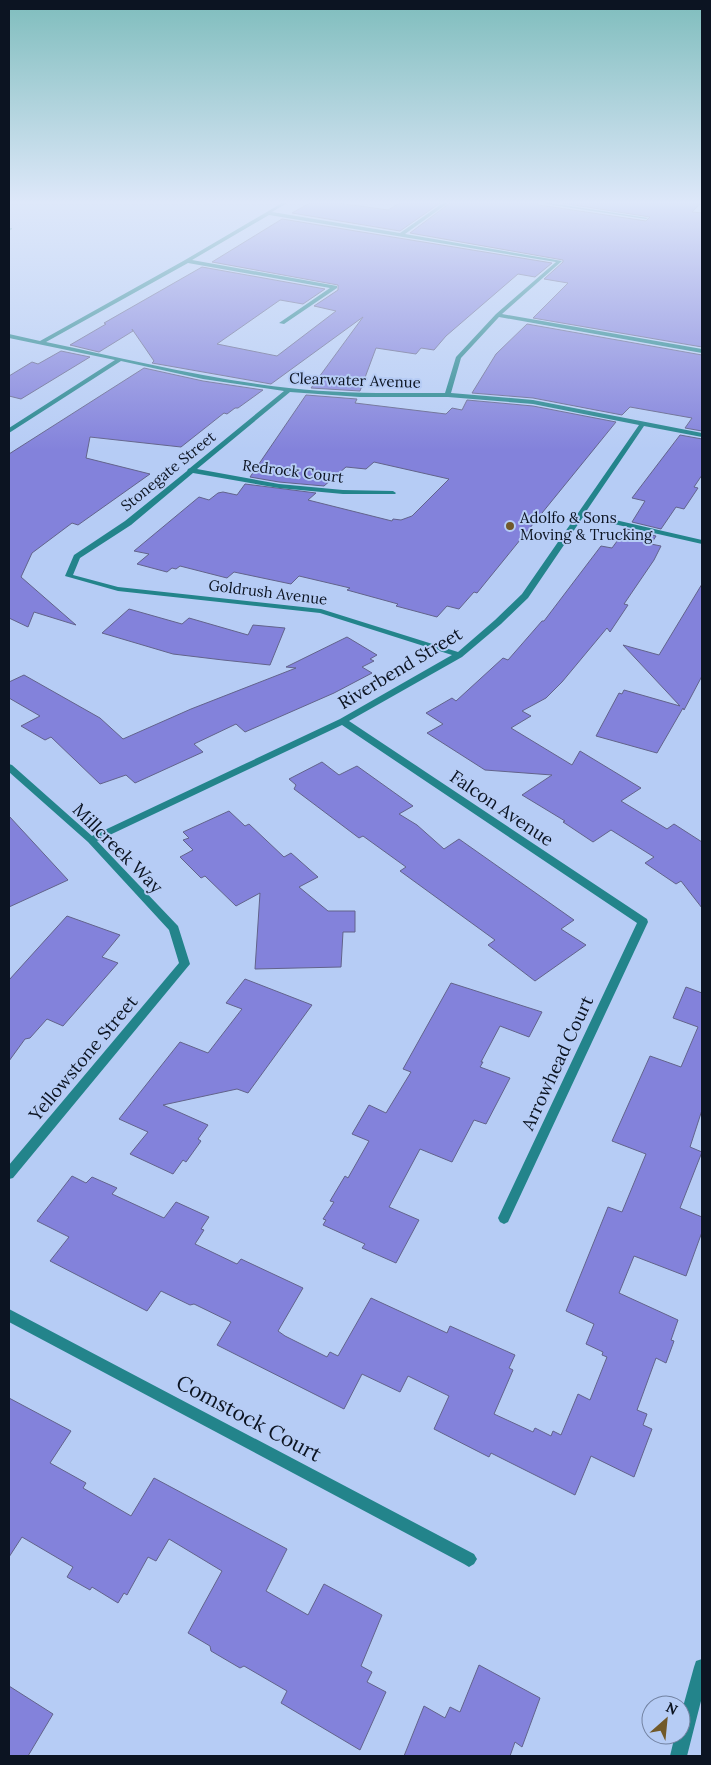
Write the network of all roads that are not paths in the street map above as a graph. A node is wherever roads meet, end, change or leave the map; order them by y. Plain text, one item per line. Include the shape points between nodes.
1 (143, 285) edge
2 (331, 285) edge
3 (532, 285) edge
4 (498, 315) junction
5 (282, 322) dead end
6 (9, 336) edge
7 (40, 343) junction
8 (702, 351) edge
9 (121, 359) junction
10 (290, 390) junction
11 (448, 395) junction
12 (643, 423) junction
13 (9, 431) edge
14 (702, 435) edge
15 (190, 470) junction
16 (393, 493) dead end
17 (581, 514) junction
18 (702, 542) edge
19 (69, 576) joint
20 (459, 655) junction
21 (343, 721) junction
22 (9, 767) edge
23 (91, 840) junction
24 (642, 922) joint
25 (185, 964) joint
26 (9, 1174) edge
27 (504, 1218) dead end
28 (9, 1315) edge
29 (469, 1559) dead end
30 (702, 1667) edge
31 (678, 1756) edge

1 - 7 street
2 - 5 street via 335,286
3 - 4 street
4 - 8 street
4 - 11 street via 458,358
6 - 7 street, Clearwater Avenue
7 - 9 street, Clearwater Avenue
9 - 10 street, Clearwater Avenue via 203,377
9 - 13 street
10 - 11 street, Clearwater Avenue via 360,395
10 - 15 street, Stonegate Street
11 - 12 street, Clearwater Avenue via 534,402
12 - 14 street, Clearwater Avenue
12 - 17 street, Riverbend Street
15 - 16 street, Redrock Court via 278,486
15 - 19 street, Stonegate Street via 128,522 78,557
17 - 18 street
17 - 20 street, Riverbend Street via 525,596
19 - 20 street, Goldrush Avenue via 118,589 321,611
20 - 21 street, Riverbend Street
21 - 23 street, Riverbend Street
21 - 24 street, Falcon Avenue
22 - 23 street, Millcreek Way
23 - 25 street, Millcreek Way via 174,930
24 - 27 street, Arrowhead Court
25 - 26 street, Yellowstone Street
28 - 29 street, Comstock Court
30 - 31 street

